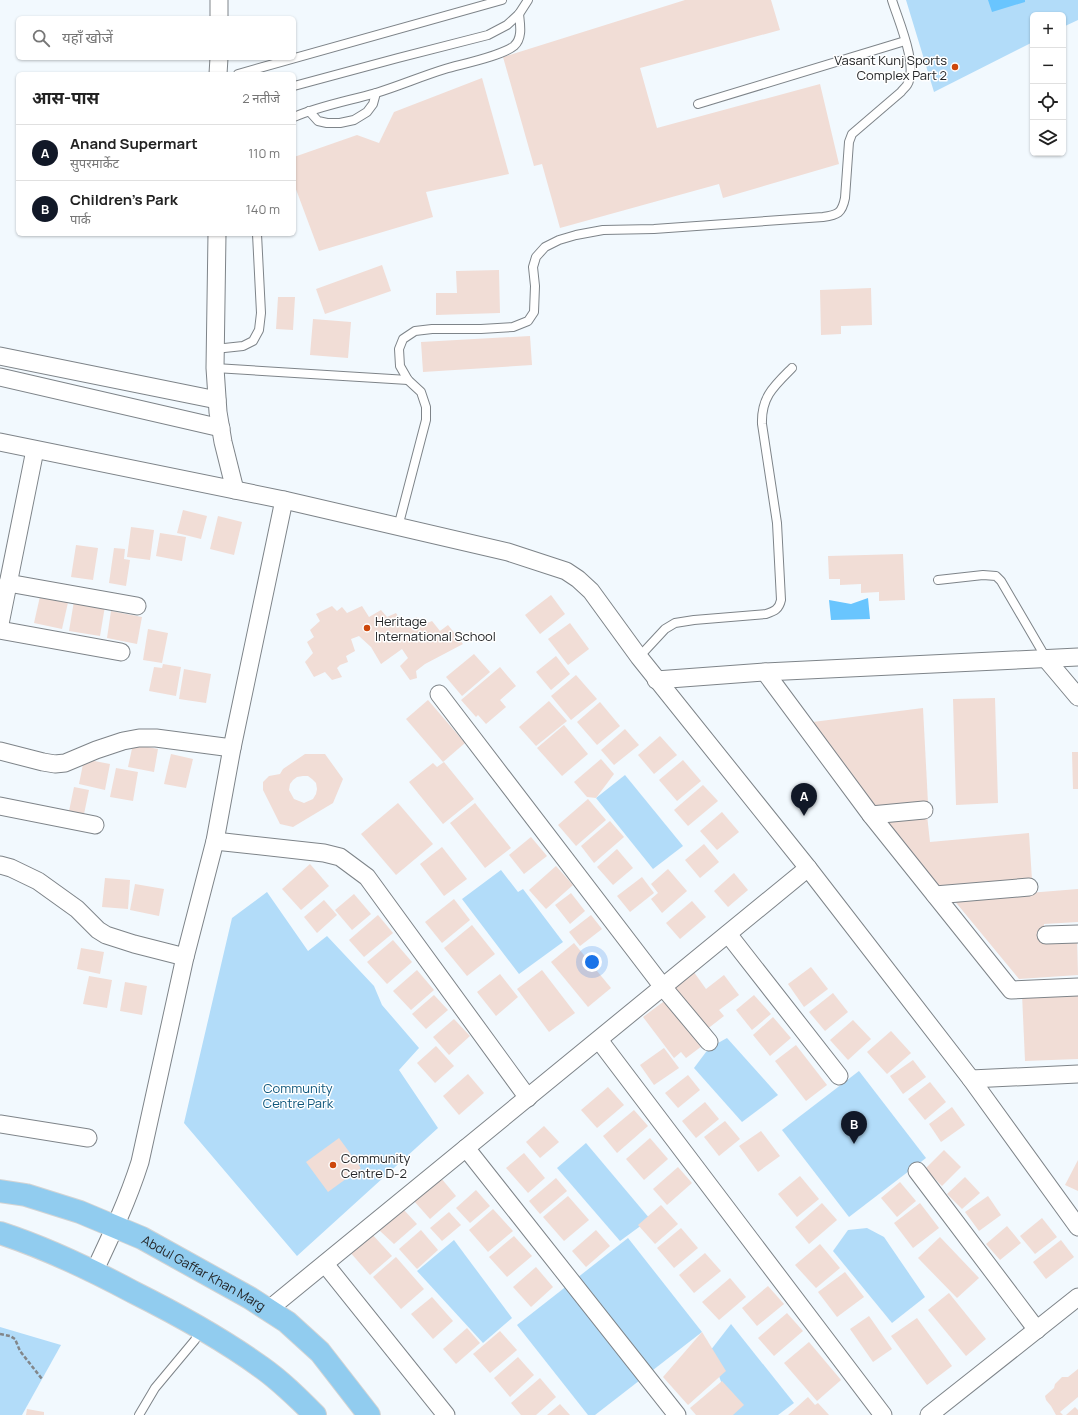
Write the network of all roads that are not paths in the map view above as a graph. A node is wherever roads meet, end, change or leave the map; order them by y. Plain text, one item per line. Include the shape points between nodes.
1 (219, 0) edge
2 (502, 0) edge
3 (528, 0) edge
4 (892, 0) edge
5 (519, 14) junction
6 (219, 16) edge
7 (905, 41) junction
8 (296, 58) edge
9 (219, 60) edge
10 (288, 60) edge
11 (218, 72) edge
12 (245, 72) edge
13 (296, 85) edge
14 (376, 93) junction
15 (698, 104) dead end
16 (309, 111) junction
17 (296, 117) edge
18 (216, 236) edge
19 (257, 236) edge
20 (215, 349) junction
21 (0, 356) edge
22 (215, 368) junction
23 (792, 368) dead end
24 (0, 377) edge
25 (408, 380) junction
26 (217, 400) junction
27 (221, 428) junction
28 (0, 442) edge
29 (35, 450) junction
30 (235, 490) junction
31 (284, 500) junction
32 (398, 526) junction
33 (938, 580) dead end
34 (8, 583) junction
35 (137, 606) dead end
36 (0, 624) edge
37 (0, 630) edge
38 (120, 652) dead end
39 (638, 657) junction
40 (1078, 657) edge
41 (1046, 659) junction
42 (765, 672) junction
43 (656, 680) junction
44 (439, 694) dead end
45 (1078, 696) edge
46 (232, 748) junction
47 (0, 751) edge
48 (0, 806) edge
49 (924, 810) dead end
50 (871, 815) junction
51 (95, 825) dead end
52 (215, 841) junction
53 (0, 865) edge
54 (808, 868) junction
55 (1029, 887) dead end
56 (935, 895) junction
57 (728, 934) junction
58 (1078, 934) edge
59 (1046, 935) dead end
60 (185, 957) junction
61 (663, 987) junction
62 (1078, 987) edge
63 (598, 1040) junction
64 (709, 1042) dead end
65 (1078, 1074) edge
66 (839, 1076) dead end
67 (971, 1080) junction
68 (528, 1098) junction
69 (0, 1124) edge
70 (88, 1138) dead end
71 (466, 1148) junction
72 (917, 1171) dead end
73 (0, 1191) edge
74 (116, 1227) junction
75 (1078, 1227) edge
76 (0, 1234) edge
77 (325, 1264) junction
78 (94, 1272) junction
79 (1075, 1303) edge
80 (268, 1310) junction
81 (200, 1328) junction
82 (1037, 1330) junction
83 (139, 1415) edge
84 (315, 1415) edge
85 (369, 1415) edge
86 (446, 1415) edge
87 (677, 1415) edge
88 (883, 1415) edge
89 (929, 1415) edge

1 - 6 street
2 - 8 lane
3 - 5 lane
4 - 7 lane
5 - 13 lane via 507,25 488,36
5 - 14 lane via 520,36 514,46 501,53
7 - 15 lane
7 - 25 lane via 911,64 907,85 852,134 849,142 844,206 834,216 654,229 603,230 559,240 545,247 536,257 533,267 534,312 528,321 513,327 415,331 403,338 399,349 400,366
9 - 11 street
10 - 12 lane
14 - 16 lane
14 - 16 lane via 373,104 354,120 327,123 318,121
16 - 17 lane
18 - 20 street
19 - 20 lane via 261,313 259,330 253,341 243,346
20 - 22 street
21 - 26 street
22 - 25 lane
22 - 26 street
23 - 39 lane via 768,393 761,413 777,523 781,600 779,606 766,614 675,623 665,629
24 - 27 street
25 - 32 lane via 421,392 426,407 426,420
26 - 27 street
27 - 30 street
28 - 29 street
29 - 30 street
29 - 34 street
30 - 31 street
31 - 32 street
31 - 46 street
32 - 39 street via 508,552 566,571 590,591
33 - 41 lane via 996,576
34 - 35 street
34 - 36 street
37 - 38 street
39 - 43 street
40 - 41 street
41 - 42 street
41 - 45 street
42 - 43 street
42 - 50 street
43 - 54 street
44 - 61 street
46 - 47 street via 139,738 123,740 65,763 55,764
46 - 52 street
48 - 51 street
49 - 50 street
50 - 56 street
52 - 60 street
52 - 68 street via 324,853 340,857 367,877
53 - 60 street via 38,881 106,934
54 - 57 street
54 - 67 street
55 - 56 street
56 - 62 street via 1011,990
57 - 61 street
57 - 66 street
58 - 59 street
60 - 74 street via 140,1162
61 - 63 street
61 - 64 street
63 - 68 street
63 - 88 street
65 - 67 street
67 - 75 street
68 - 71 street
69 - 70 street
71 - 77 street
71 - 87 street
72 - 82 street
73 - 74 main road, Abdul Gaffar Khan Marg via 53,1203
74 - 78 street
74 - 80 main road, Abdul Gaffar Khan Marg via 142,1238
76 - 78 main road via 31,1244
77 - 80 street
77 - 86 street
78 - 81 main road
79 - 82 street
80 - 85 main road, Abdul Gaffar Khan Marg via 320,1352
81 - 83 lane via 195,1340 155,1388
81 - 84 main road via 262,1367
82 - 89 street

